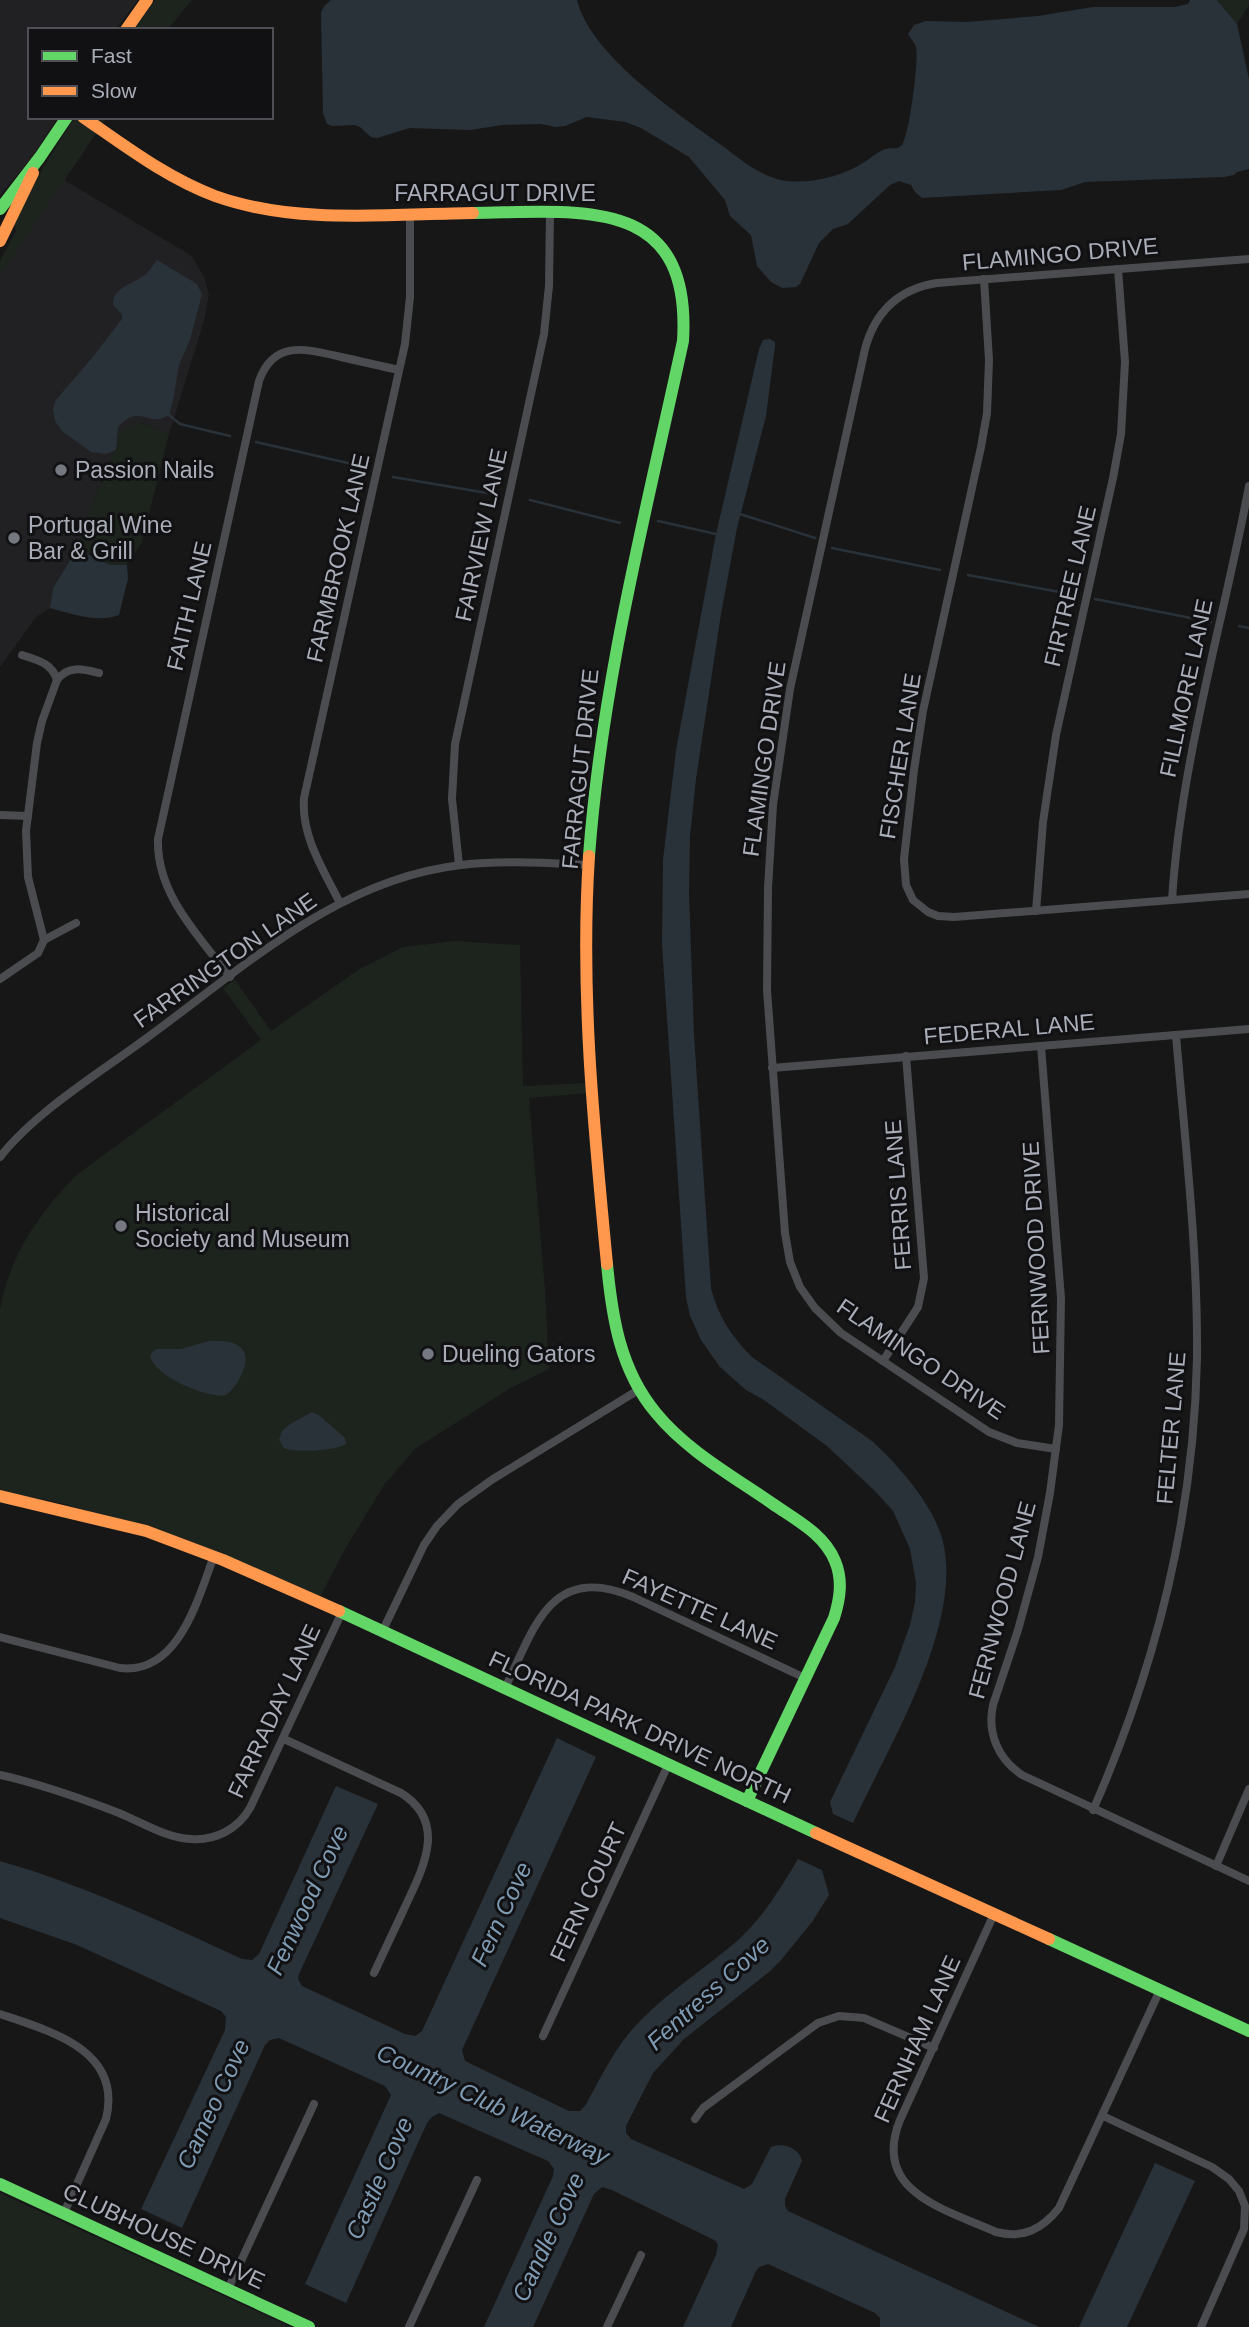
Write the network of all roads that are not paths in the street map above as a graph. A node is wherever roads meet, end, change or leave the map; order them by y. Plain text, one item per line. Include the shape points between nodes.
1 (146, 0) edge
2 (127, 28) edge
3 (66, 119) edge
4 (86, 119) edge
5 (40, 157) junction
6 (0, 209) edge
7 (550, 212) junction
8 (410, 214) junction
9 (0, 241) edge
10 (1249, 259) edge
11 (1118, 269) junction
12 (984, 279) junction
13 (399, 370) junction
14 (1249, 486) edge
15 (22, 655) dead end
16 (99, 673) dead end
17 (57, 680) junction
18 (0, 816) edge
19 (28, 816) junction
20 (459, 865) junction
21 (589, 865) junction
22 (1249, 894) edge
23 (1172, 900) junction
24 (340, 902) junction
25 (1037, 911) junction
26 (76, 923) dead end
27 (44, 940) junction
28 (230, 977) junction
29 (0, 979) edge
30 (1249, 1028) edge
31 (1176, 1035) junction
32 (1041, 1046) junction
33 (906, 1056) junction
34 (772, 1068) junction
35 (0, 1157) edge
36 (883, 1361) junction
37 (640, 1389) junction
38 (1056, 1449) junction
39 (0, 1496) edge
40 (214, 1556) junction
41 (342, 1612) junction
42 (382, 1632) junction
43 (0, 1637) edge
44 (805, 1678) junction
45 (505, 1688) junction
46 (284, 1739) junction
47 (668, 1765) junction
48 (0, 1775) edge
49 (1249, 1789) edge
50 (747, 1801) junction
51 (1093, 1810) junction
52 (1216, 1866) junction
53 (1249, 1881) edge
54 (994, 1914) junction
55 (374, 1973) dead end
56 (1160, 1990) junction
57 (0, 2014) edge
58 (1249, 2031) edge
59 (543, 2036) dead end
60 (934, 2048) junction
61 (314, 2104) dead end
62 (1103, 2116) junction
63 (695, 2119) dead end
64 (477, 2180) dead end
65 (0, 2184) edge
66 (64, 2213) junction
67 (641, 2255) dead end
68 (228, 2289) junction
69 (309, 2327) edge
70 (409, 2327) edge
71 (607, 2327) edge
72 (1201, 2327) edge

1 - 2 street
3 - 5 street
4 - 8 street, FARRAGUT DRIVE via 168,175 237,204 307,215
5 - 6 street
5 - 9 street
7 - 8 street, FARRAGUT DRIVE
7 - 20 street, FAIRVIEW LANE via 550,286 544,334 455,744 452,799
7 - 21 street, FARRAGUT DRIVE via 600,214 639,228 672,264 685,307 683,341 611,668
8 - 13 street, FARMBROOK LANE via 410,297
10 - 11 street, FLAMINGO DRIVE
11 - 12 street, FLAMINGO DRIVE
11 - 25 street, FIRTREE LANE via 1125,362 1121,434 1055,742
12 - 25 street, FISCHER LANE via 989,360 985,424 920,728 904,876 913,900 938,916
12 - 34 street, FLAMINGO DRIVE via 908,291 883,311 868,339 790,689 777,773 767,934
13 - 24 street, FARMBROOK LANE via 304,798 307,832
13 - 28 street, FAITH LANE via 295,349 273,358 259,381 158,838 160,865 169,891
14 - 23 street, FILLMORE LANE via 1186,778
15 - 17 street via 48,665
16 - 17 street via 71,669
17 - 19 street via 39,731
18 - 19 street
19 - 27 street via 28,877
20 - 21 street, FARRINGTON LANE
20 - 24 street, FARRINGTON LANE via 391,881
21 - 37 street, FARRAGUT DRIVE via 587,1026 609,1289 617,1337
22 - 23 street, FISCHER LANE
23 - 25 street, FISCHER LANE
24 - 28 street, FARRINGTON LANE
26 - 27 street
27 - 29 street via 38,953
28 - 35 street, FARRINGTON LANE via 60,1102
30 - 31 street, FEDERAL LANE
31 - 32 street, FEDERAL LANE
31 - 51 street, FELTER LANE via 1196,1304 1189,1469 1176,1555 1153,1650
32 - 33 street, FEDERAL LANE
32 - 38 street, FERNWOOD DRIVE via 1061,1298
33 - 34 street, FEDERAL LANE
33 - 36 street, FERRIS LANE via 924,1278 918,1307
34 - 36 street, FLAMINGO DRIVE via 792,1268 823,1317
36 - 38 street, FLAMINGO DRIVE via 989,1432 1017,1443
37 - 42 street via 458,1504 424,1545
37 - 44 street, FARRAGUT DRIVE via 680,1438 812,1531 831,1552 841,1578 840,1602
38 - 51 street, FERNWOOD LANE via 1034,1574 991,1713 993,1736 1004,1759 1021,1775
39 - 40 street, FLORIDA PARK DRIVE NORTH via 146,1531
40 - 41 street, FLORIDA PARK DRIVE NORTH
40 - 43 street via 180,1637 161,1656 140,1666 116,1667
41 - 42 street, FLORIDA PARK DRIVE NORTH
41 - 46 street, FARRADAY LANE
42 - 45 street, FLORIDA PARK DRIVE NORTH
44 - 45 street, FAYETTE LANE via 633,1597 598,1587 576,1590 550,1603
44 - 50 street, FARRAGUT DRIVE
45 - 47 street, FLORIDA PARK DRIVE NORTH
46 - 48 street, FARRADAY LANE via 246,1815 219,1835 199,1839 176,1836 63,1792
46 - 55 street via 401,1793 415,1804 426,1824 428,1849 422,1870
47 - 50 street, FLORIDA PARK DRIVE NORTH
47 - 59 street, FERN COURT
49 - 52 street
50 - 54 street, FLORIDA PARK DRIVE NORTH
51 - 52 street
52 - 53 street
54 - 56 street, FLORIDA PARK DRIVE NORTH
54 - 60 street, FERNHAM LANE
56 - 58 street, FLORIDA PARK DRIVE NORTH
56 - 62 street, FERNHAM LANE
57 - 66 street via 78,2046 106,2081 106,2119
60 - 62 street, FERNHAM LANE via 896,2131 893,2151 897,2170 917,2195 996,2232 1024,2234 1052,2216
60 - 63 street via 864,2018 830,2018 780,2049
61 - 68 street
62 - 72 street via 1212,2167 1239,2191 1245,2206 1244,2229
64 - 70 street
65 - 66 street, CLUBHOUSE DRIVE
66 - 68 street, CLUBHOUSE DRIVE
67 - 71 street
68 - 69 street, CLUBHOUSE DRIVE

